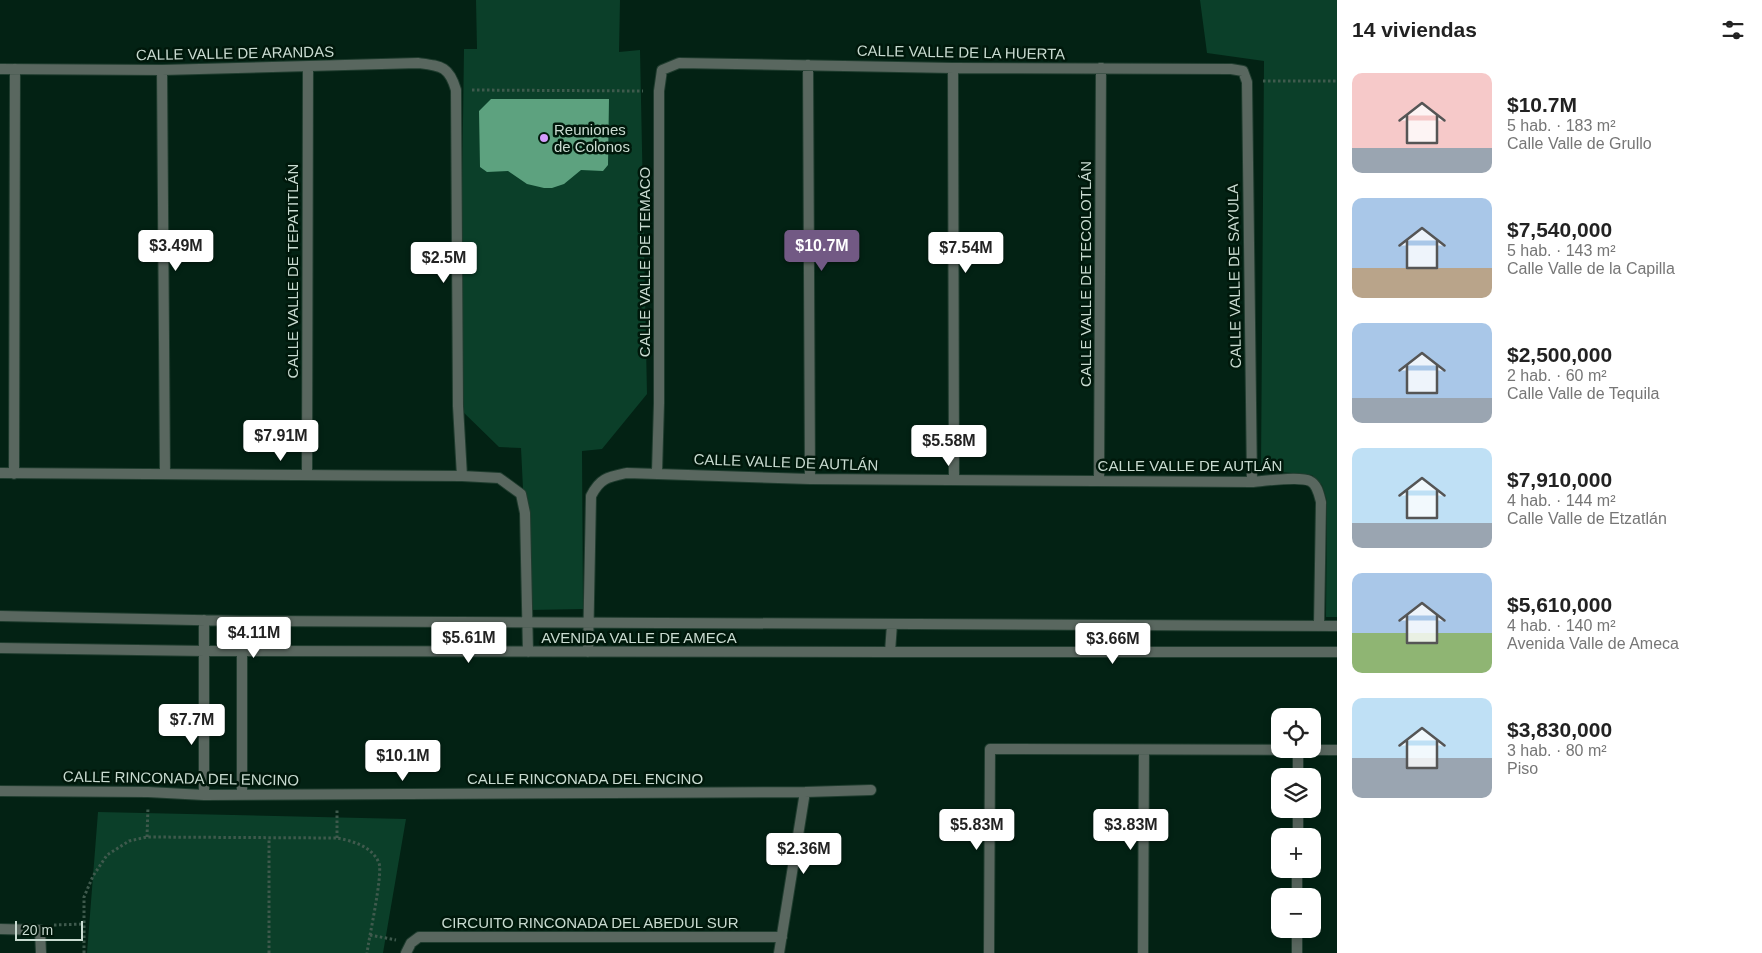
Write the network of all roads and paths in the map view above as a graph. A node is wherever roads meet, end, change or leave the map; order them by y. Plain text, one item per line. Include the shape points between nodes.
1 (679, 63) joint
2 (808, 65) junction
3 (308, 67) junction
4 (953, 68) junction
5 (1100, 68) junction
6 (0, 69) edge
7 (15, 69) junction
8 (162, 70) junction
9 (1243, 71) joint
10 (1337, 81) edge
11 (1247, 82) junction
12 (456, 90) junction
13 (659, 91) junction
14 (657, 472) junction
15 (0, 474) edge
16 (14, 474) junction
17 (165, 474) junction
18 (307, 474) junction
19 (462, 476) junction
20 (810, 479) junction
21 (954, 480) junction
22 (1099, 481) junction
23 (1252, 482) junction
24 (0, 616) edge
25 (204, 620) junction
26 (242, 621) junction
27 (526, 622) junction
28 (589, 622) junction
29 (892, 624) junction
30 (1319, 626) junction
31 (1337, 626) edge
32 (0, 648) edge
33 (204, 650) junction
34 (241, 650) junction
35 (528, 652) junction
36 (588, 652) junction
37 (890, 652) junction
38 (1337, 652) edge
39 (1144, 750) junction
40 (1271, 750) edge
41 (1321, 750) edge
42 (1337, 750) edge
43 (871, 790) dead end
44 (0, 791) edge
45 (148, 792) junction
46 (805, 792) junction
47 (337, 794) junction
48 (204, 795) junction
49 (242, 795) junction
50 (148, 837) junction
51 (269, 838) junction
52 (337, 838) junction
53 (83, 924) junction
54 (0, 929) edge
55 (40, 930) junction
56 (370, 935) junction
57 (782, 937) junction
58 (1297, 938) edge
59 (411, 943) junction
60 (41, 953) edge
61 (84, 953) edge
62 (269, 953) edge
63 (367, 953) edge
64 (406, 953) edge
65 (779, 953) edge
66 (988, 953) edge
67 (1143, 953) edge
68 (1297, 953) edge

1 - 2 street, CALLE VALLE DE LA HUERTA
1 - 13 street, CALLE VALLE DE TEMACO via 662,70
2 - 4 street, CALLE VALLE DE LA HUERTA
2 - 20 street
3 - 8 street, CALLE VALLE DE ARANDAS
3 - 12 street, CALLE VALLE DE ARANDAS via 418,63 438,66 452,76
3 - 18 street, CALLE VALLE DE TEPATITLÁN
4 - 5 street, CALLE VALLE DE LA HUERTA
4 - 21 street
5 - 9 street, CALLE VALLE DE LA HUERTA via 1231,68
5 - 22 street, CALLE VALLE DE TECOLOTLÁN
6 - 7 street, CALLE VALLE DE ARANDAS
7 - 8 street, CALLE VALLE DE ARANDAS
7 - 16 street
8 - 17 street
9 - 11 street, CALLE VALLE DE SAYULA
10 - 11 path
11 - 23 street, CALLE VALLE DE SAYULA
12 - 13 path
12 - 19 street via 458,406
13 - 14 street, CALLE VALLE DE TEMACO via 660,403
14 - 20 street, CALLE VALLE DE AUTLÁN
14 - 28 street, CALLE VALLE DE AUTLÁN via 627,472 608,477 598,484 591,496
15 - 16 street
16 - 17 street
17 - 18 street
18 - 19 street
19 - 27 street via 499,478 521,494 525,513
20 - 21 street, CALLE VALLE DE AUTLÁN
21 - 22 street, CALLE VALLE DE AUTLÁN
22 - 23 street, CALLE VALLE DE AUTLÁN
23 - 30 street, CALLE VALLE DE AUTLÁN via 1309,480 1317,488 1321,502
24 - 25 street, AVENIDA VALLE DE AMECA
25 - 26 street, AVENIDA VALLE DE AMECA
25 - 33 street
26 - 27 street, AVENIDA VALLE DE AMECA
26 - 34 street
27 - 28 street, AVENIDA VALLE DE AMECA
27 - 35 street
28 - 29 street, AVENIDA VALLE DE AMECA
28 - 36 street
29 - 30 street, AVENIDA VALLE DE AMECA
29 - 37 street
30 - 31 street, AVENIDA VALLE DE AMECA
32 - 33 street, AVENIDA VALLE DE AMECA
33 - 34 street, AVENIDA VALLE DE AMECA
33 - 48 street
34 - 35 street, AVENIDA VALLE DE AMECA
34 - 49 street
35 - 36 street, AVENIDA VALLE DE AMECA
36 - 37 street, AVENIDA VALLE DE AMECA
37 - 38 street, AVENIDA VALLE DE AMECA
39 - 40 street
39 - 66 street via 990,749
39 - 67 street
41 - 42 street
43 - 46 street, CALLE RINCONADA DEL ENCINO
44 - 45 street, CALLE RINCONADA DEL ENCINO
45 - 48 street, CALLE RINCONADA DEL ENCINO
45 - 50 path
46 - 47 street, CALLE RINCONADA DEL ENCINO
46 - 57 street
47 - 49 street, CALLE RINCONADA DEL ENCINO
47 - 52 path
48 - 49 street, CALLE RINCONADA DEL ENCINO
50 - 51 path
50 - 53 path via 129,841 107,855 84,897
51 - 52 path
51 - 62 path
52 - 56 path via 355,841 369,850 379,864
53 - 55 path via 56,925
53 - 61 path
54 - 55 street
55 - 60 street
56 - 59 path
56 - 63 path
57 - 59 street, CIRCUITO RINCONADA DEL ABEDUL SUR via 419,937
57 - 65 street
58 - 68 street
59 - 64 street

